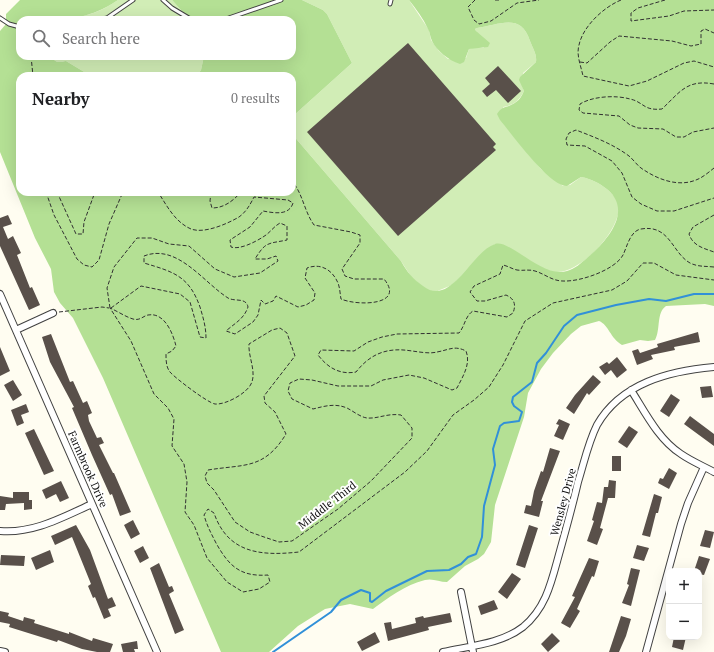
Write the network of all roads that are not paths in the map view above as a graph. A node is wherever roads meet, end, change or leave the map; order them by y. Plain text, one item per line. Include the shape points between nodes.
1 (133, 0) edge
2 (163, 0) edge
3 (281, 0) edge
4 (110, 16) edge
5 (185, 16) edge
6 (235, 16) edge
7 (0, 18) edge
8 (16, 26) edge
9 (0, 294) edge
10 (53, 313) road end
11 (16, 330) junction
12 (714, 367) edge
13 (631, 390) junction
14 (704, 467) junction
15 (714, 472) edge
16 (92, 504) junction
17 (0, 531) edge
18 (460, 592) dead end
19 (472, 649) edge
20 (0, 651) edge
21 (5, 652) edge
22 (157, 652) edge
23 (443, 652) edge
24 (646, 652) edge

1 - 4 lane
2 - 5 lane
3 - 6 lane
7 - 8 lane
9 - 11 street, Farmbrook Drive
10 - 11 street
11 - 16 street, Farmbrook Drive
12 - 13 street, Wensley Drive via 657,378
13 - 14 street via 664,439 680,453
13 - 19 street, Wensley Drive via 609,409 594,432 550,586 540,608 528,622 513,633
14 - 15 street
14 - 24 street via 681,524
16 - 17 street via 34,528
16 - 22 street, Farmbrook Drive
18 - 19 street
19 - 23 street, Wensley Drive
20 - 21 street

